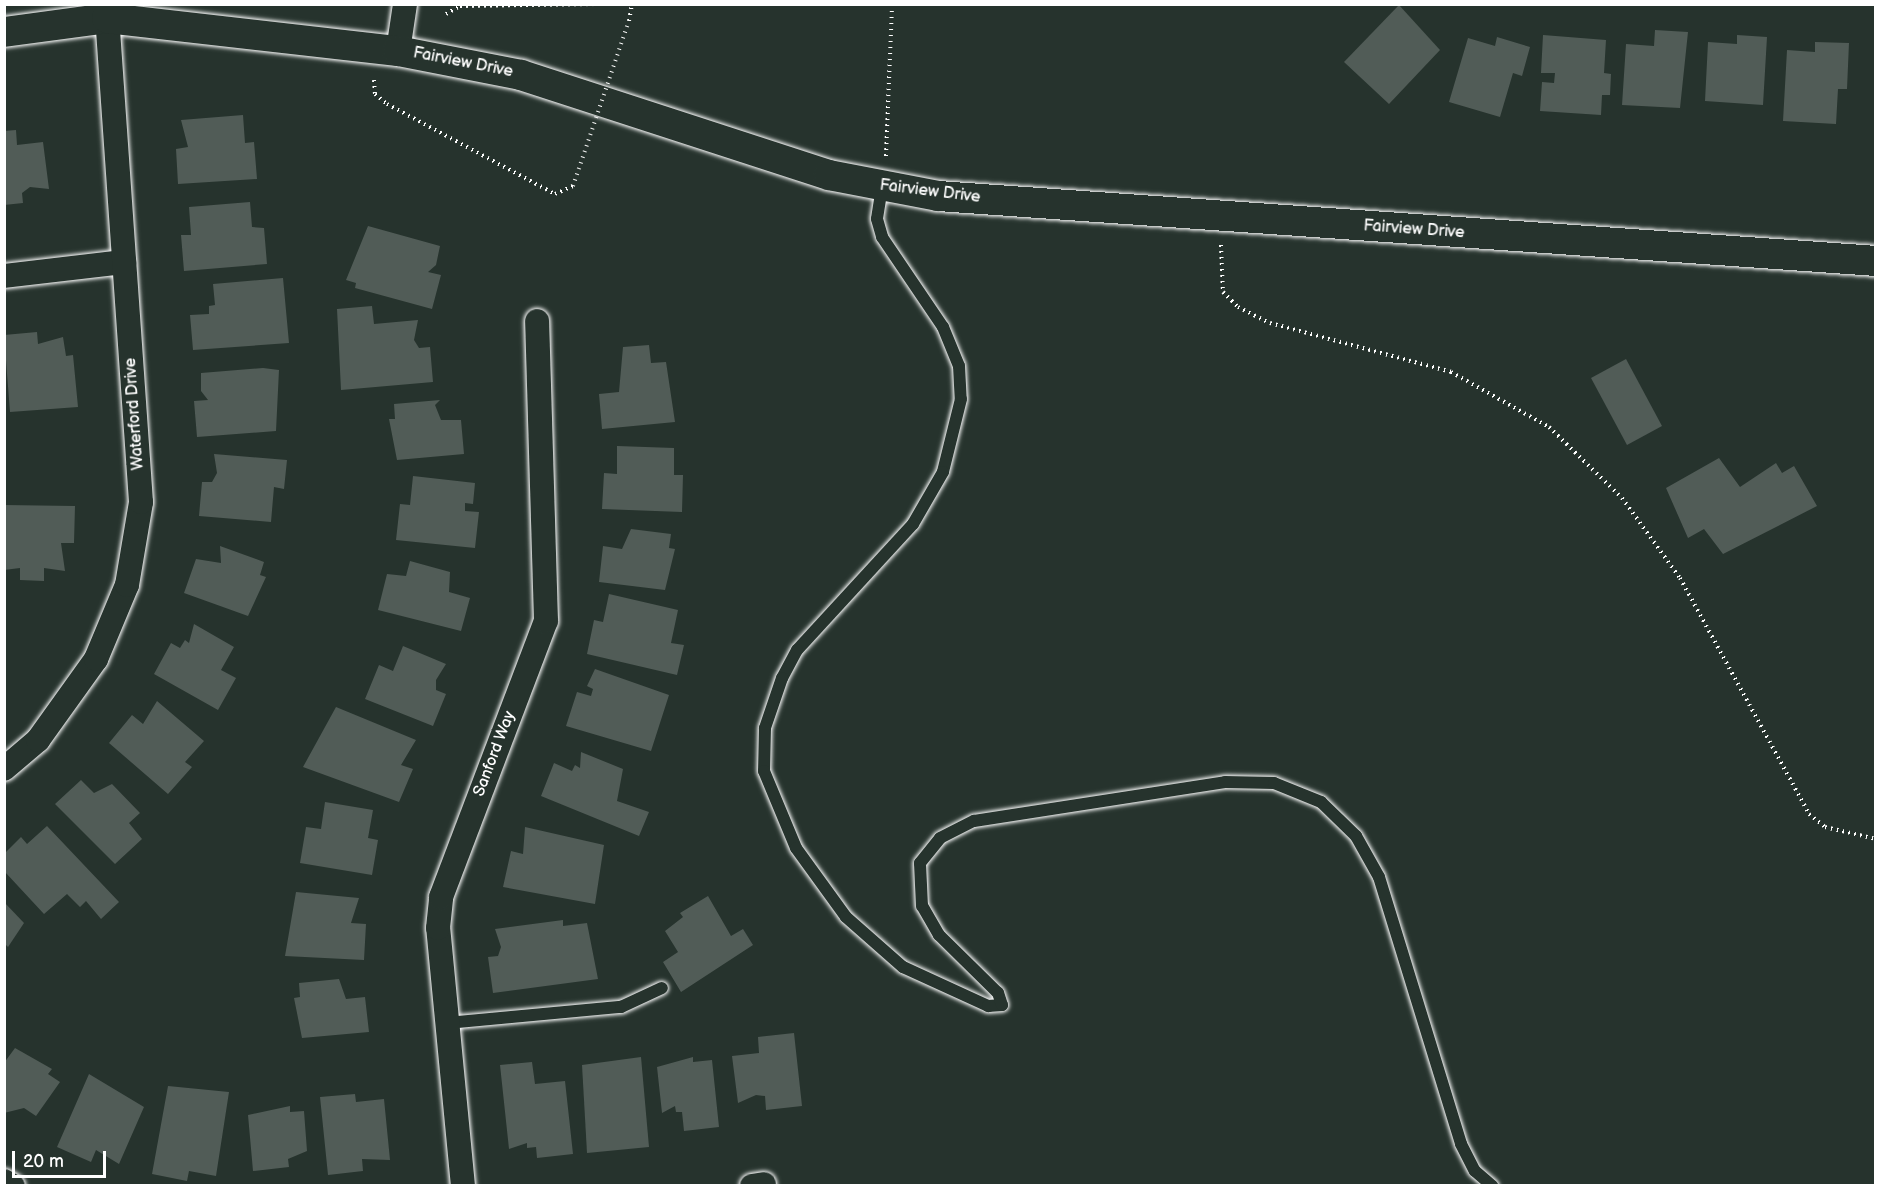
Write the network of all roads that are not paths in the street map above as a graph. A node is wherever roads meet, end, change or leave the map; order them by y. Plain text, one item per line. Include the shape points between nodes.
1 (405, 4) edge
2 (107, 18) junction
3 (4, 32) edge
4 (398, 51) junction
5 (882, 187) junction
6 (1875, 261) edge
7 (124, 262) junction
8 (4, 276) edge
9 (537, 321) dead end
10 (4, 770) edge
11 (662, 988) dead end
12 (447, 1023) junction
13 (4, 1181) edge
14 (13, 1185) edge
15 (463, 1185) edge
16 (1492, 1185) edge

1 - 4 street
2 - 3 street, Fairview Drive
2 - 4 street, Fairview Drive
2 - 7 street, Waterford Drive
4 - 5 street, Fairview Drive via 521,75 766,156
5 - 6 street, Fairview Drive via 1222,218
5 - 16 lane via 877,219 882,237 943,327 959,366 961,399 943,472 913,524 797,650 782,678 765,728 764,771 796,848 846,916 903,967 988,1006 1002,1005 998,993 939,935 922,906 920,863 940,838 974,821 1224,782 1274,783 1321,802 1356,836 1379,877 1461,1144 1475,1171
7 - 8 street
7 - 10 street, Waterford Drive via 141,502 127,585 96,659 38,740
9 - 12 street, Sanford Way via 546,621 441,897 438,928
11 - 12 lane via 621,1007
12 - 15 street, Sanford Way
13 - 14 street

